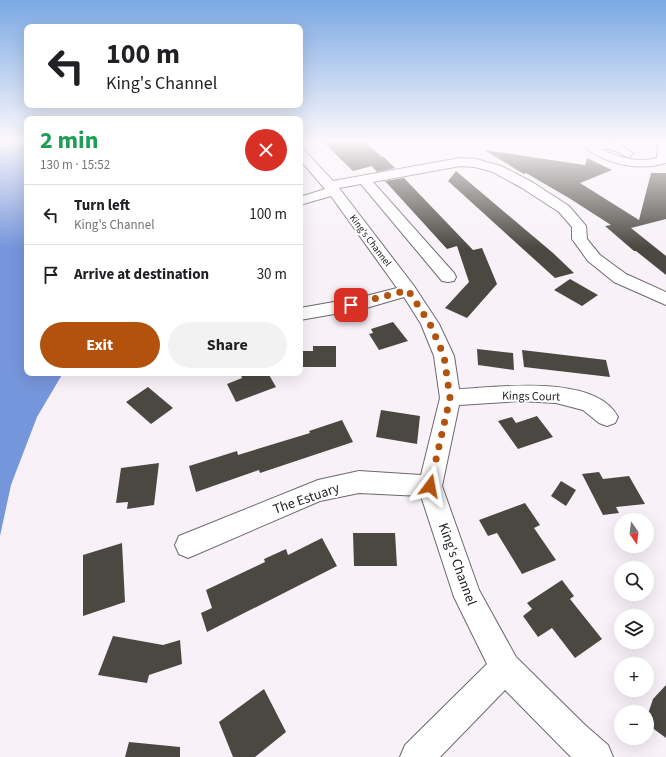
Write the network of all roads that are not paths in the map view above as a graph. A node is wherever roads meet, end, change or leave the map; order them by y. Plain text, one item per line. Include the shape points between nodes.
1 (321, 177) edge
2 (378, 177) edge
3 (513, 177) edge
4 (364, 180) junction
5 (332, 188) junction
6 (303, 200) edge
7 (448, 277) dead end
8 (408, 290) junction
9 (666, 299) edge
10 (303, 313) edge
11 (450, 398) junction
12 (607, 417) dead end
13 (430, 486) junction
14 (188, 545) dead end
15 (505, 668) junction
16 (417, 757) edge
17 (596, 757) edge

1 - 5 street, King's Channel
2 - 4 street
3 - 9 street via 564,209 579,226 580,239 594,258 620,278
4 - 5 street
4 - 7 street
5 - 6 street
5 - 8 street, King's Channel
8 - 10 street via 363,303
8 - 11 street, King's Channel via 430,324 444,356
11 - 12 street, Kings Court via 534,394 565,396 586,402
11 - 13 street, King's Channel
13 - 14 street, The Estuary via 358,482 318,491
13 - 15 street, King's Channel via 468,597
15 - 16 street
15 - 17 street, King's Channel

